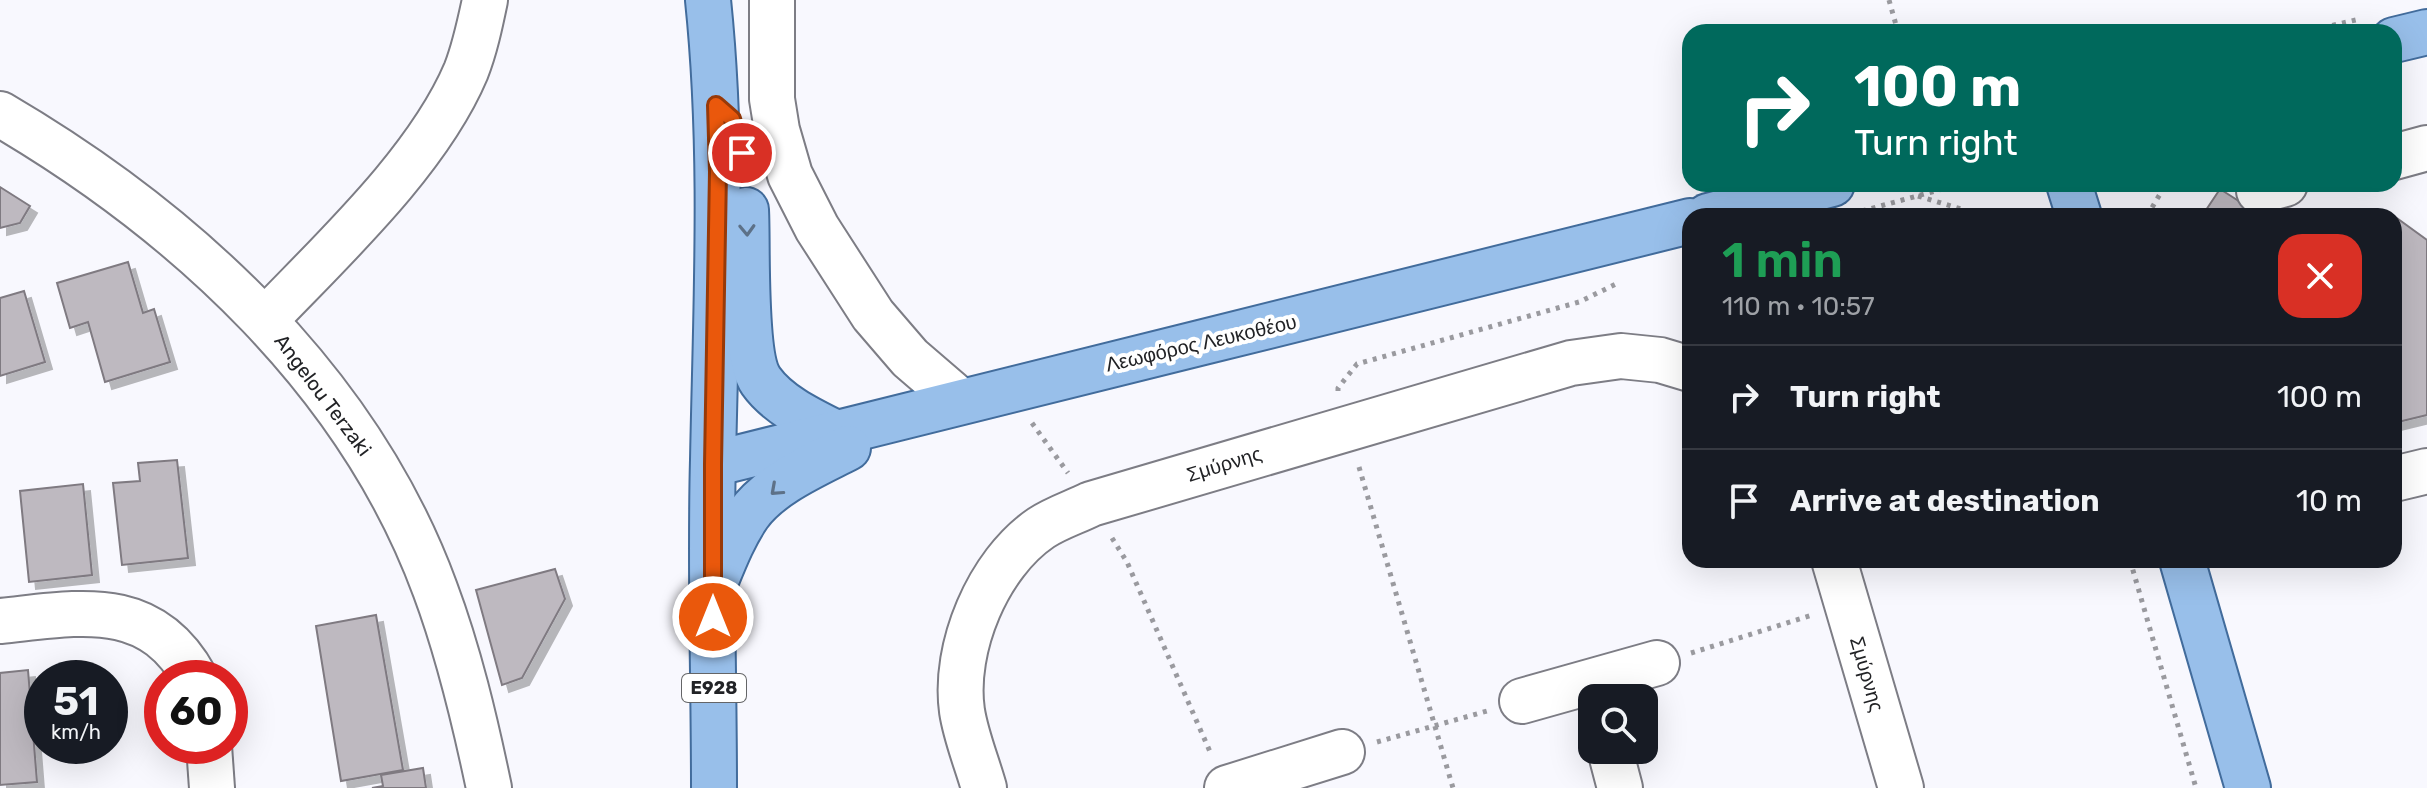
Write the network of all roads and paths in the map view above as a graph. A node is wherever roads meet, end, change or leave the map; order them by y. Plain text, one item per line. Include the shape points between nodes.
1 (485, 0) edge
2 (708, 0) edge
3 (772, 0) edge
4 (1889, 0) edge
5 (1896, 24) edge
6 (2427, 32) edge
7 (2402, 38) edge
8 (716, 105) junction
9 (0, 114) edge
10 (2427, 148) edge
11 (2402, 155) edge
12 (1932, 192) edge
13 (1918, 196) junction
14 (1844, 198) edge
15 (1768, 208) edge
16 (1958, 208) edge
17 (1682, 223) edge
18 (1628, 278) dead end
19 (266, 319) junction
20 (1682, 367) edge
21 (1007, 390) junction
22 (960, 401) junction
23 (918, 412) junction
24 (1347, 427) junction
25 (836, 433) junction
26 (713, 464) junction
27 (2427, 471) edge
28 (2402, 477) edge
29 (1091, 504) junction
30 (1836, 568) edge
31 (2132, 568) edge
32 (2184, 568) edge
33 (713, 589) junction
34 (1847, 605) junction
35 (0, 621) edge
36 (185, 660) edge
37 (1657, 663) joint
38 (1608, 684) edge
39 (1578, 692) edge
40 (1522, 701) joint
41 (1436, 726) junction
42 (1342, 752) joint
43 (210, 764) edge
44 (1614, 764) edge
45 (1221, 774) edge
46 (1286, 779) edge
47 (212, 788) edge
48 (489, 788) edge
49 (714, 788) edge
50 (984, 788) edge
51 (1453, 788) edge
52 (1620, 788) edge
53 (1901, 788) edge
54 (2196, 788) edge
55 (2248, 788) edge

1 - 19 street via 465,72 417,151 375,205
2 - 8 main road, E928
3 - 22 street via 772,99 790,175 873,315 910,358
4 - 5 path
6 - 7 main road
8 -> 25 main road via 732,119 742,153 750,336 759,379 798,413
8 - 26 main road, E928
9 - 19 street, Angelou Terzaki via 113,186
10 - 11 street
12 - 13 path
13 - 14 path
13 - 16 path
14 - 15 main road
17 - 21 main road, Λεωφόρος Λευκοθέου
18 - 24 path via 1579,302 1357,364 1338,388
19 - 48 street, Angelou Terzaki via 374,463 403,518 435,587 459,662
20 - 24 street, Σμύρνης via 1621,356 1571,363
21 - 22 main road, Λεωφόρος Λευκοθέου
21 - 29 path
22 - 23 main road, Λεωφόρος Λευκοθέου
23 - 25 main road, Λεωφόρος Λευκοθέου
23 -> 33 main road via 787,480 749,513
24 - 29 street, Σμύρνης
24 - 41 path
25 - 26 main road, Λεωφόρος Λευκοθέου
26 - 33 main road, E928
27 - 28 street
29 - 45 path via 1127,562
29 - 50 street, Σμύρνης via 1041,528 1004,563 980,606 961,665 962,712
30 - 34 street, Σμύρνης
31 - 54 path
32 - 55 main road
33 - 49 main road, E928
34 - 37 path
34 - 53 street, Σμύρνης
35 - 36 street via 76,613 130,619 165,638
37 - 38 street
39 - 40 street
40 - 41 path
41 - 42 path
41 - 51 path
42 - 46 street
43 - 47 street
44 - 52 street
45 - 46 street

